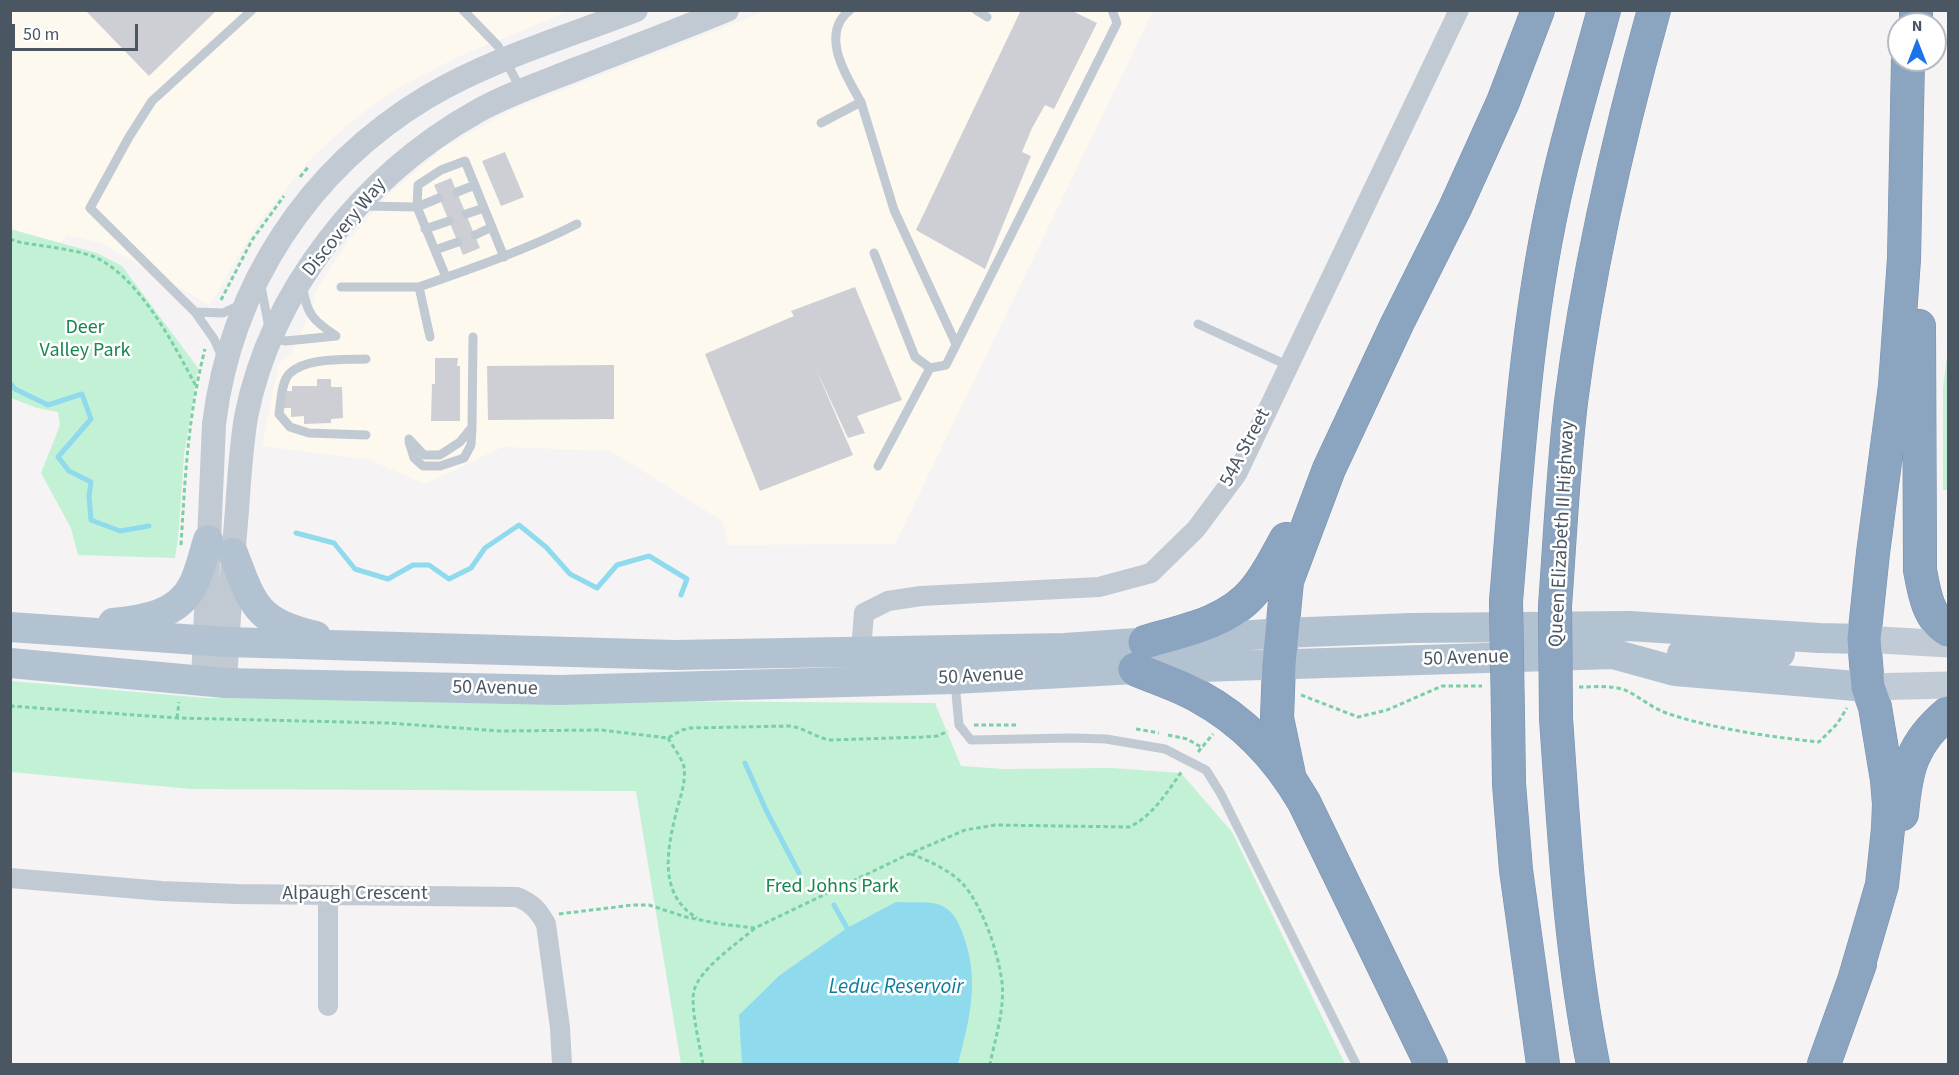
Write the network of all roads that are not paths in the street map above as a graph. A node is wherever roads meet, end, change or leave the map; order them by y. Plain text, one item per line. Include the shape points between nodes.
1 (252, 10) edge
2 (463, 10) edge
3 (636, 10) edge
4 (727, 10) edge
5 (850, 10) edge
6 (976, 10) edge
7 (1112, 10) edge
8 (1459, 10) edge
9 (1538, 10) edge
10 (1604, 10) edge
11 (1654, 10) edge
12 (987, 17) dead end
13 (505, 60) junction
14 (1908, 72) edge
15 (1918, 72) edge
16 (522, 90) junction
17 (861, 102) junction
18 (821, 123) dead end
19 (475, 185) junction
20 (457, 192) dead end
21 (440, 198) dead end
22 (358, 206) junction
23 (417, 207) junction
24 (484, 207) junction
25 (466, 214) dead end
26 (449, 221) dead end
27 (577, 224) dead end
28 (492, 227) junction
29 (425, 229) junction
30 (475, 235) dead end
31 (458, 242) dead end
32 (435, 250) junction
33 (874, 253) dead end
34 (504, 257) junction
35 (259, 275) junction
36 (446, 278) junction
37 (301, 281) junction
38 (341, 287) dead end
39 (419, 287) junction
40 (245, 302) junction
41 (195, 312) junction
42 (1198, 324) dead end
43 (430, 337) dead end
44 (473, 337) dead end
45 (271, 338) junction
46 (956, 344) junction
47 (366, 359) dead end
48 (224, 362) junction
49 (1289, 366) junction
50 (930, 368) junction
51 (472, 427) junction
52 (366, 435) dead end
53 (878, 466) dead end
54 (1329, 469) junction
55 (221, 547) junction
56 (10, 627) edge
57 (1948, 630) edge
58 (73, 632) junction
59 (1864, 639) junction
60 (216, 641) junction
61 (1948, 644) edge
62 (396, 648) junction
63 (1280, 649) junction
64 (861, 650) junction
65 (1612, 654) junction
66 (1140, 656) junction
67 (10, 663) edge
68 (955, 679) junction
69 (214, 682) junction
70 (1948, 685) edge
71 (1868, 687) junction
72 (1948, 713) edge
73 (1289, 776) junction
74 (10, 878) edge
75 (328, 895) junction
76 (1853, 984) junction
77 (327, 1006) dead end
78 (562, 1065) edge
79 (1356, 1065) edge
80 (1431, 1065) edge
81 (1543, 1065) edge
82 (1593, 1065) edge
83 (1824, 1065) edge

1 - 41 lane via 152,101 90,208
2 - 13 lane via 498,46
3 - 13 street, Discovery Way
4 - 16 street, Discovery Way
5 - 17 lane via 836,28 837,49 843,72
6 - 12 lane
7 - 46 lane via 1117,23
8 - 49 street, 54A Street
9 - 54 highway via 1503,102
10 - 81 highway, bridge via 1558,178 1537,295 1524,387 1506,601 1509,784 1515,870
11 - 82 highway, Queen Elizabeth II Highway, bridge via 1608,190 1587,298 1571,402 1555,606 1556,717 1567,879
13 - 16 lane
13 - 35 street, Discovery Way via 428,97 382,127 324,182 272,251
14 - 59 highway via 1904,259 1895,386
15 - 57 highway via 1920,570 1924,596 1933,615
16 - 22 street, Discovery Way via 436,136 389,174
17 - 18 lane
17 - 46 lane via 894,210
19 - 20 lane
19 - 23 lane via 465,161 441,170 418,185
19 - 24 lane
21 - 23 lane
22 - 23 lane
22 - 37 street, Discovery Way
23 - 29 lane
24 - 25 lane
24 - 28 lane
26 - 29 lane
27 - 34 lane
28 - 30 lane
28 - 34 lane
29 - 32 lane
31 - 32 lane
32 - 36 lane
33 - 50 lane via 915,357
34 - 36 lane
35 - 40 street, Discovery Way
35 - 45 lane
36 - 39 lane
37 - 45 street, Discovery Way
37 - 45 lane via 312,317 336,336 286,341
38 - 39 lane
39 - 43 lane
40 - 41 lane via 223,313
40 - 48 street, Discovery Way
41 - 48 lane
42 - 49 lane
44 - 51 lane
45 - 55 street, Discovery Way via 246,418
46 - 50 lane via 946,365
47 - 52 lane via 308,362 289,374 279,414 290,427 309,433
48 - 55 street, Discovery Way via 214,424
49 - 64 street, 54A Street via 1237,474 1196,529 1151,573 1099,586 888,601 864,613
50 - 53 lane
51 - 51 lane via 460,442 440,455 424,455 409,439 414,458 423,466 440,466 464,458 471,445
54 - 63 highway via 1287,581
54 - 66 highway via 1253,593 1219,618
55 - 58 main road via 183,600 166,612
55 - 60 street, Discovery Way
55 - 62 main road via 249,596 274,622 325,638
56 - 58 main road, 50 Avenue
58 - 60 main road, 50 Avenue
59 - 61 main road, 50 Avenue
59 - 63 main road, 50 Avenue via 1629,626 1436,627 1300,644 1286,653
59 - 65 main road via 1843,649 1795,652
59 - 71 highway
60 - 62 main road, 50 Avenue
60 - 69 street, Discovery Way
62 - 64 main road, 50 Avenue via 675,655
63 - 65 main road, 50 Avenue
63 - 66 main road, 50 Avenue
63 - 73 highway via 1277,718
64 - 66 main road, 50 Avenue via 1065,648
65 - 71 main road, 50 Avenue via 1675,671
66 - 68 main road, 50 Avenue
66 - 73 highway via 1229,714
67 - 69 main road, 50 Avenue
68 - 69 main road, 50 Avenue via 560,690
68 - 79 lane via 959,725 971,740 1106,739 1165,748 1206,770
70 - 71 main road, 50 Avenue
71 - 76 highway via 1887,780 1888,829 1882,885
72 - 76 highway via 1916,750 1906,776 1892,875
73 - 80 highway
74 - 75 street, Alpaugh Crescent via 173,891
75 - 77 street
75 - 78 street, Alpaugh Crescent via 518,897 530,902 546,924
76 - 83 highway

